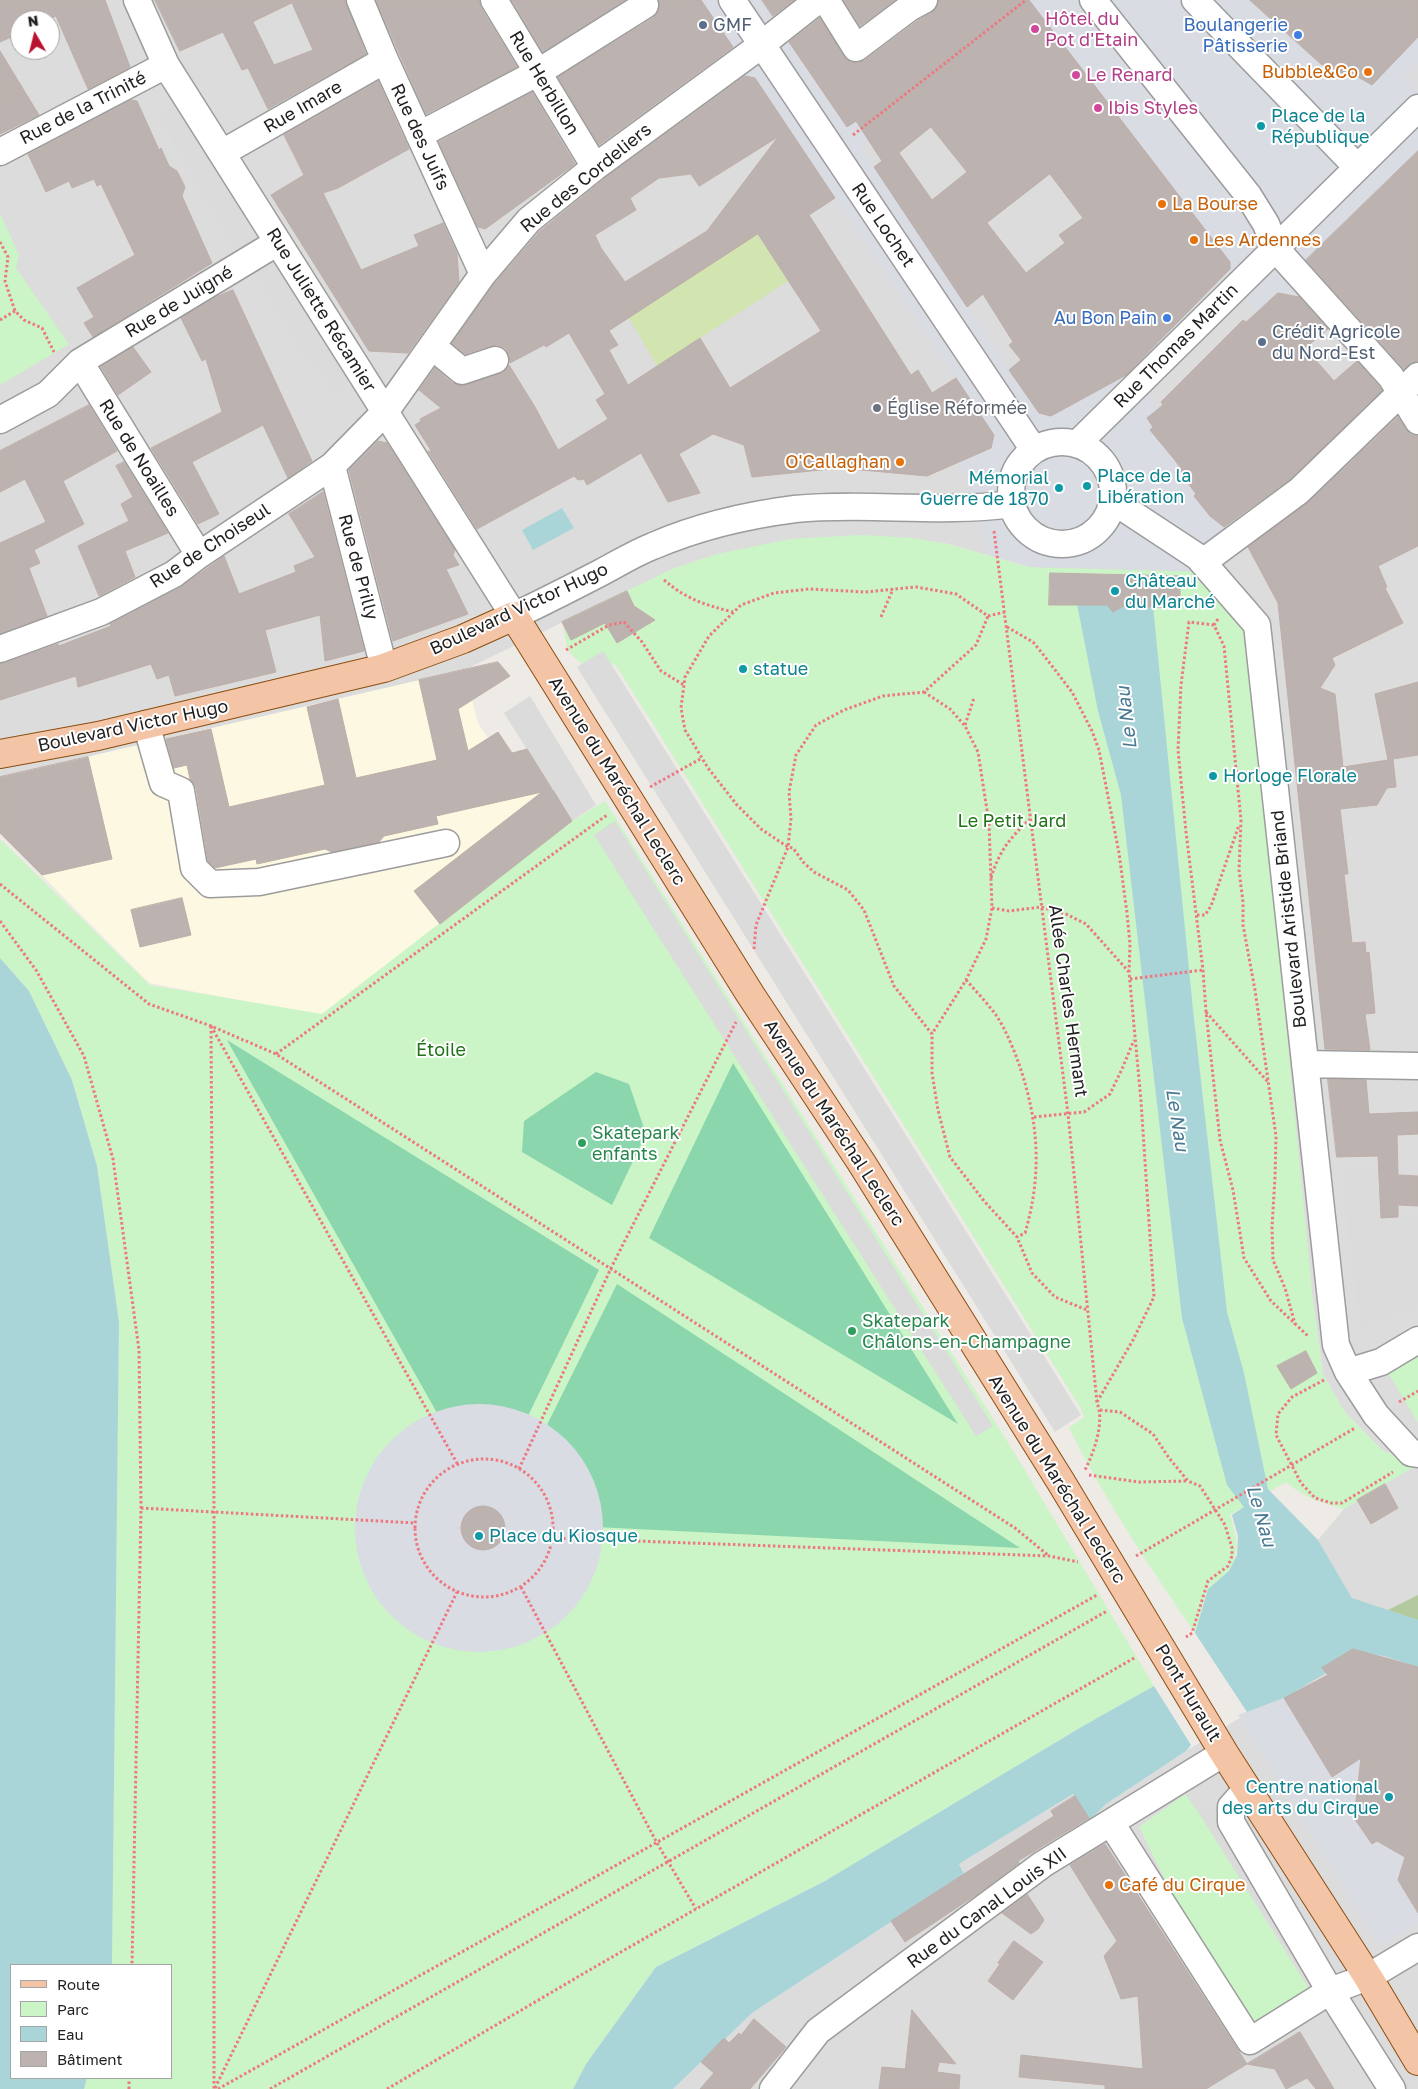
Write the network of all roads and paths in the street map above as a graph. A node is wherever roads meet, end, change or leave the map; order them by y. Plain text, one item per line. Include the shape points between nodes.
1 (137, 0) edge
2 (360, 0) edge
3 (494, 0) edge
4 (732, 0) edge
5 (818, 0) edge
6 (826, 0) edge
7 (924, 0) edge
8 (1026, 0) edge
9 (1093, 0) edge
10 (1195, 0) edge
11 (645, 5) dead end
12 (761, 45) junction
13 (385, 60) junction
14 (166, 65) junction
15 (537, 73) junction
16 (1418, 108) edge
17 (419, 135) junction
18 (833, 151) junction
19 (0, 152) edge
20 (222, 153) junction
21 (595, 167) junction
22 (1357, 167) junction
23 (0, 242) edge
24 (278, 242) junction
25 (1276, 249) junction
26 (482, 274) junction
27 (15, 311) junction
28 (0, 320) edge
29 (432, 346) junction
30 (55, 352) dead end
31 (495, 360) dead end
32 (80, 362) junction
33 (1404, 382) edge
34 (385, 412) junction
35 (0, 420) edge
36 (1418, 422) edge
37 (1077, 444) junction
38 (1034, 450) junction
39 (332, 466) junction
40 (1113, 501) junction
41 (1001, 505) junction
42 (199, 555) junction
43 (1203, 562) junction
44 (664, 580) dead end
45 (894, 589) junction
46 (1233, 597) junction
47 (734, 612) junction
48 (1005, 612) junction
49 (514, 616) junction
50 (988, 616) junction
51 (881, 617) dead end
52 (1214, 625) junction
53 (1007, 627) junction
54 (0, 649) edge
55 (544, 664) junction
56 (384, 668) junction
57 (684, 685) junction
58 (924, 692) junction
59 (974, 698) dead end
60 (146, 724) junction
61 (965, 726) junction
62 (0, 754) edge
63 (702, 758) junction
64 (629, 799) junction
65 (1030, 819) junction
66 (1241, 820) junction
67 (446, 843) dead end
68 (788, 847) junction
69 (990, 881) junction
70 (0, 884) edge
71 (1041, 907) junction
72 (992, 908) junction
73 (1197, 915) junction
74 (1, 923) edge
75 (756, 925) dead end
76 (1203, 970) junction
77 (1129, 972) junction
78 (1130, 979) junction
79 (966, 980) junction
80 (750, 994) junction
81 (1206, 1012) junction
82 (211, 1026) junction
83 (932, 1034) junction
84 (1134, 1039) junction
85 (276, 1054) junction
86 (1305, 1064) junction
87 (1418, 1066) edge
88 (1268, 1082) junction
89 (1068, 1114) junction
90 (1034, 1116) junction
91 (1017, 1237) junction
92 (611, 1268) junction
93 (1087, 1310) junction
94 (1295, 1324) junction
95 (1418, 1340) edge
96 (1336, 1345) junction
97 (1348, 1372) junction
98 (1418, 1391) edge
99 (1097, 1403) junction
100 (1100, 1410) junction
101 (1376, 1415) junction
102 (1416, 1452) edge
103 (458, 1465) junction
104 (1291, 1465) junction
105 (519, 1469) junction
106 (1188, 1481) junction
107 (141, 1508) junction
108 (1215, 1509) junction
109 (214, 1512) junction
110 (415, 1523) junction
111 (552, 1538) junction
112 (1049, 1556) junction
113 (1113, 1569) junction
114 (521, 1587) junction
115 (457, 1592) junction
116 (1108, 1610) junction
117 (1113, 1618) dead end
118 (1142, 1641) junction
119 (1167, 1659) junction
120 (1224, 1753) junction
121 (1247, 1789) junction
122 (1111, 1823) junction
123 (657, 1843) junction
124 (668, 1862) junction
125 (696, 1909) junction
126 (1418, 1947) edge
127 (132, 1964) edge
128 (1368, 1977) junction
129 (1330, 1991) junction
130 (1418, 2059) edge
131 (1388, 2083) edge
132 (216, 2089) edge
133 (270, 2089) edge
134 (387, 2089) edge
135 (772, 2089) edge

1 - 14 street, Rue Juliette Récamier
2 - 13 street, Rue des Juifs
3 - 15 street, Rue Herbillon
4 - 12 street, Rue Lochet
5 - 12 street, Rue des Cordeliers
6 - 7 street via 856,48
8 - 18 path
9 - 25 street via 1248,195 1266,224
10 - 22 street
11 - 15 street
12 - 18 street, Rue Lochet
12 - 21 street, Rue des Cordeliers
13 - 17 street, Rue des Juifs
13 - 20 street, Rue Imare
14 - 19 street, Rue de la Trinité
14 - 20 street, Rue Juliette Récamier
15 - 17 street
15 - 21 street, Rue Herbillon
16 - 22 street
17 - 26 street, Rue des Juifs
18 - 38 street, Rue Lochet
20 - 24 street, Rue Juliette Récamier
21 - 26 street, Rue des Cordeliers via 529,220
22 - 25 street
23 - 27 path via 8,257 5,282
24 - 32 street, Rue de Juigné
24 - 34 street, Rue Juliette Récamier
25 - 33 street
25 - 37 street, Rue Thomas Martin
26 - 29 street, Rue des Cordeliers
27 - 28 path
27 - 30 path via 24,320 42,328
29 - 31 street via 462,372
29 - 34 street, Rue des Cordeliers
32 - 35 street, Rue de Juigné via 48,394
32 - 42 street, Rue de Noailles
33 - 36 street
33 - 43 street via 1299,491
34 - 39 street, Rue de Choiseul
34 - 49 street, Rue Juliette Récamier
37 - 38 street via 1062,442
37 - 40 street via 1102,460 1113,487
38 - 41 street via 1014,473
39 - 42 street, Rue de Choiseul
39 - 56 street, Rue de Prilly
40 - 41 street via 1099,530 1071,544 1040,540 1026,531
40 - 43 street, Boulevard Aristide Briand
41 - 48 path, Allée Charles Hermant
41 - 49 street, Boulevard Victor Hugo via 909,509 852,506 794,510 722,523 652,546
42 - 54 street, Rue de Choiseul via 174,574 101,612
43 - 46 street, Boulevard Aristide Briand
44 - 47 path via 678,593 705,605
45 - 47 path via 865,592 809,589 774,593 741,605
45 - 50 path via 916,586 956,594
45 - 51 path
46 - 52 path
46 - 86 street, Boulevard Aristide Briand via 1257,625
47 - 57 path via 709,636 685,677
48 - 50 path
48 - 53 path, Allée Charles Hermant
49 - 55 main road, Avenue du Maréchal Leclerc
49 - 56 main road, Boulevard Victor Hugo
50 - 58 path via 976,645
52 - 66 path via 1224,646
52 - 73 path via 1189,622 1181,685 1178,750
53 - 65 path, Allée Charles Hermant
53 - 77 path via 1033,642 1072,692 1099,750 1119,854 1130,944
55 - 57 path via 609,625 624,622 661,671
55 - 64 main road, Avenue du Maréchal Leclerc
56 - 60 main road, Boulevard Victor Hugo
57 - 63 path via 681,708 685,730
58 - 61 path via 950,709
58 - 68 path via 883,696 844,710 816,725 796,755 789,792
59 - 61 path
60 - 62 main road, Boulevard Victor Hugo
60 - 67 street via 163,783 181,791 194,868 210,884 259,882
61 - 69 path via 978,752 989,824
63 - 64 path
63 - 68 path via 737,805 762,829
64 - 80 main road, Avenue du Maréchal Leclerc
64 - 85 path
65 - 69 path via 997,859
65 - 71 path, Allée Charles Hermant
66 - 73 path via 1211,906 1205,915
66 - 88 path via 1239,870 1243,924
68 - 75 path
68 - 83 path via 793,848 814,872 848,890 864,910 894,986
69 - 72 path
70 - 82 path via 149,1004
71 - 72 path via 1010,911
71 - 77 path via 1086,924
71 - 89 path, Allée Charles Hermant
72 - 79 path via 986,938
73 - 76 path
74 - 107 path via 36,970 84,1056 113,1159 139,1350
76 - 78 path
76 - 81 path
77 - 78 path
78 - 84 path
79 - 83 path
79 - 90 path via 997,1016 1015,1054
80 - 92 path
80 - 113 main road, Avenue du Maréchal Leclerc via 861,1162
81 - 88 path
81 - 94 path via 1220,1140 1233,1190 1244,1258 1271,1301
82 - 85 path
82 - 103 path
82 - 109 path
83 - 91 path via 936,1101 950,1157
84 - 89 path via 1110,1094 1084,1112
84 - 99 path via 1154,1298
85 - 92 path
86 - 87 street
86 - 96 street, Boulevard Aristide Briand
88 - 94 path via 1276,1136 1272,1227 1274,1260
89 - 90 path
89 - 93 path, Allée Charles Hermant
90 - 91 path via 1037,1169 1025,1233
91 - 93 path via 1032,1273 1055,1298
92 - 105 path
92 - 112 path via 1015,1528
93 - 99 path, Allée Charles Hermant
94 - 96 path via 1311,1340
95 - 97 street via 1381,1362
96 - 97 street, Boulevard Aristide Briand
97 - 101 street, Boulevard Aristide Briand
97 - 104 path via 1327,1378 1292,1397 1278,1414 1276,1435
98 - 101 path
99 - 100 path, Allée Charles Hermant
100 - 106 path via 1120,1412 1153,1434
100 - 106 path via 1095,1450 1083,1474 1139,1482
101 - 102 street, Boulevard Aristide Briand
101 - 104 path
102 - 104 path via 1401,1467 1342,1503 1315,1498
103 - 105 path via 478,1460 500,1461
103 - 110 path via 441,1474 428,1488 419,1504
104 - 108 path
105 - 111 path via 535,1482 546,1498 552,1518
106 - 108 path via 1200,1486
107 - 109 path
107 - 127 path
108 - 113 path
108 - 119 path via 1229,1535 1232,1556 1228,1566 1208,1582 1192,1633
109 - 110 path
109 - 132 path
110 - 115 path via 417,1544 425,1565 439,1581
111 - 112 path
111 - 114 path via 547,1557
112 - 113 path
113 - 118 main road, Avenue du Maréchal Leclerc
114 - 115 path via 501,1595 479,1597
114 - 123 path
115 - 132 path
116 - 117 path
116 - 123 path via 1098,1594
116 - 124 path
118 - 119 main road, Pont Hurault
118 - 125 path via 1136,1657
119 - 120 main road, Pont Hurault
120 - 121 main road
120 - 122 street, Rue du Canal Louis XII
121 - 128 main road
121 - 129 street via 1231,1806 1231,1822
122 - 129 street via 1250,2041
122 - 135 street, Rue du Canal Louis XII via 1043,1864 818,2031
123 - 124 path
123 - 132 path
124 - 125 path
124 - 133 path
125 - 134 path
126 - 128 street
128 - 129 street
128 - 130 main road
129 - 131 street
130 - 131 street

